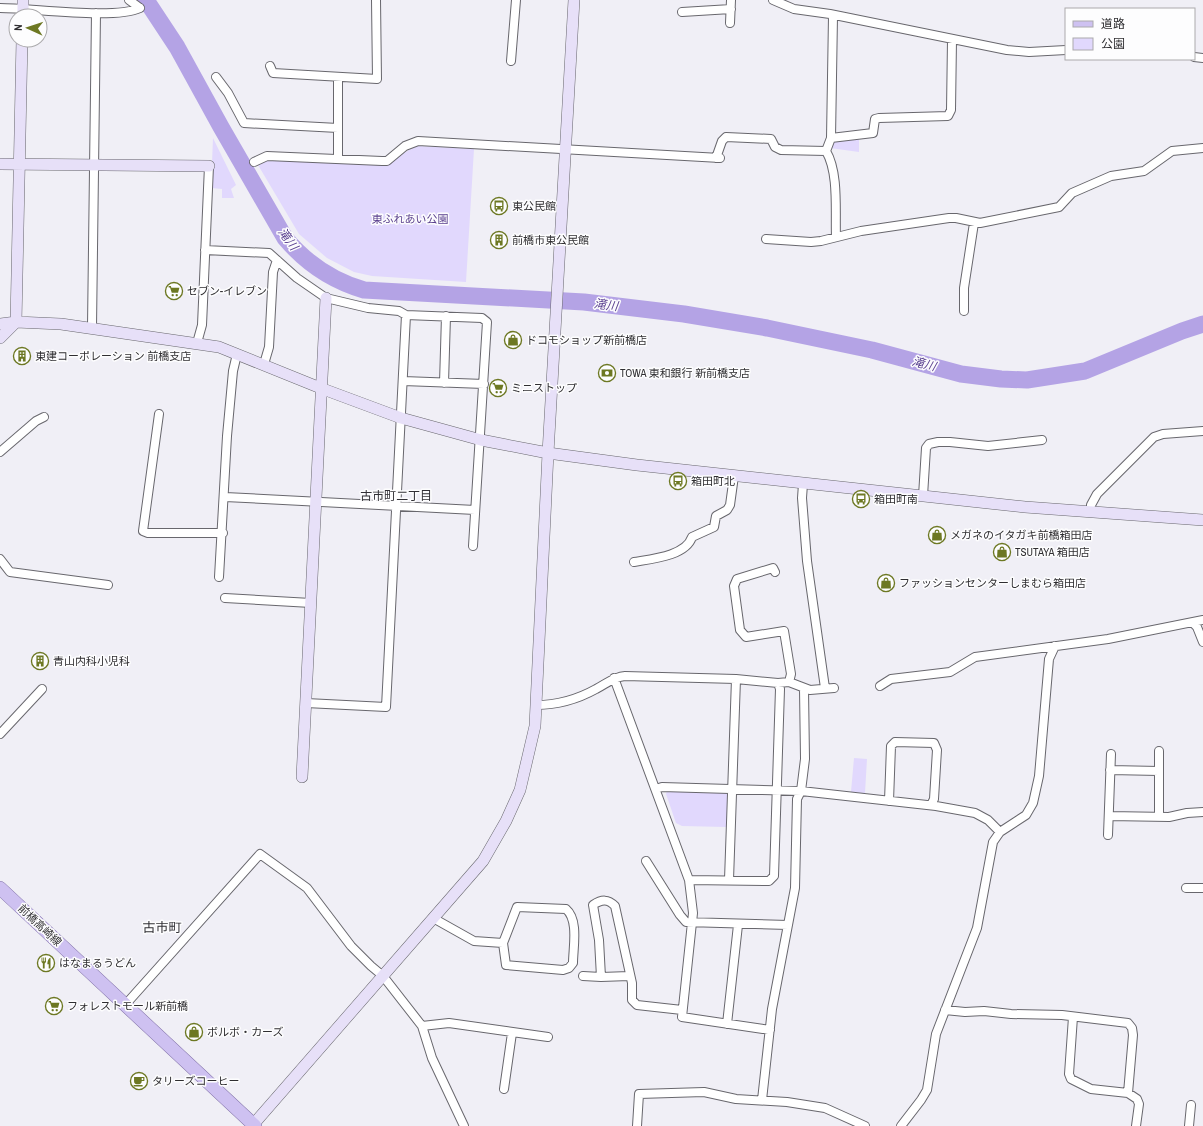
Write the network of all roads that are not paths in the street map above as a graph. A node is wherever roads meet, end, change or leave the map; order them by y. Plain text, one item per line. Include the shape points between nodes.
1 (129, 0) edge
2 (376, 0) edge
3 (516, 0) edge
4 (574, 0) edge
5 (731, 0) edge
6 (772, 0) edge
7 (731, 9) junction
8 (48, 10) edge
9 (682, 12) dead end
10 (96, 13) junction
11 (833, 16) junction
12 (730, 23) dead end
13 (952, 40) junction
14 (22, 48) edge
15 (1065, 50) edge
16 (511, 61) dead end
17 (270, 66) dead end
18 (216, 77) dead end
19 (338, 78) junction
20 (338, 128) junction
21 (831, 138) junction
22 (1203, 148) edge
23 (566, 150) junction
24 (826, 151) junction
25 (338, 158) junction
26 (254, 162) dead end
27 (0, 164) edge
28 (20, 164) junction
29 (93, 166) junction
30 (209, 166) joint
31 (974, 223) junction
32 (836, 237) junction
33 (766, 239) dead end
34 (205, 250) junction
35 (277, 260) junction
36 (326, 298) junction
37 (964, 311) dead end
38 (406, 314) junction
39 (446, 316) junction
40 (16, 322) junction
41 (0, 324) edge
42 (92, 327) junction
43 (0, 338) edge
44 (197, 343) junction
45 (237, 354) junction
46 (264, 364) junction
47 (402, 381) junction
48 (444, 383) junction
49 (484, 384) junction
50 (323, 389) junction
51 (159, 414) dead end
52 (44, 416) dead end
53 (401, 418) junction
54 (1203, 431) edge
55 (481, 440) junction
56 (1042, 440) dead end
57 (0, 452) edge
58 (548, 453) junction
59 (734, 476) junction
60 (803, 484) junction
61 (923, 496) junction
62 (225, 497) junction
63 (316, 502) junction
64 (396, 506) junction
65 (475, 510) junction
66 (1091, 512) junction
67 (1203, 520) edge
68 (223, 533) junction
69 (473, 546) dead end
70 (0, 559) edge
71 (634, 562) dead end
72 (776, 572) dead end
73 (219, 576) dead end
74 (108, 585) dead end
75 (225, 598) dead end
76 (311, 603) junction
77 (1203, 620) edge
78 (1193, 623) junction
79 (1203, 642) edge
80 (1055, 646) junction
81 (614, 678) junction
82 (736, 679) junction
83 (789, 682) junction
84 (778, 683) junction
85 (880, 686) dead end
86 (825, 688) junction
87 (834, 688) dead end
88 (42, 689) dead end
89 (804, 689) junction
90 (306, 703) junction
91 (536, 705) junction
92 (0, 734) edge
93 (1159, 751) dead end
94 (1111, 754) dead end
95 (1110, 770) junction
96 (1158, 771) junction
97 (302, 777) dead end
98 (656, 789) junction
99 (733, 789) junction
100 (777, 790) junction
101 (801, 791) junction
102 (889, 801) junction
103 (931, 806) junction
104 (1203, 812) edge
105 (1109, 816) junction
106 (1159, 817) junction
107 (1000, 832) junction
108 (1108, 835) dead end
109 (646, 861) dead end
110 (689, 880) junction
111 (729, 880) junction
112 (0, 888) edge
113 (1186, 888) dead end
114 (1203, 888) edge
115 (433, 918) junction
116 (692, 923) junction
117 (738, 925) junction
118 (788, 925) junction
119 (503, 943) junction
120 (383, 976) junction
121 (583, 976) dead end
122 (629, 976) junction
123 (601, 977) junction
124 (126, 1004) junction
125 (682, 1010) junction
126 (945, 1010) junction
127 (1073, 1017) junction
128 (727, 1024) junction
129 (422, 1026) junction
130 (770, 1030) junction
131 (512, 1033) junction
132 (548, 1037) dead end
133 (504, 1089) dead end
134 (1128, 1093) junction
135 (762, 1100) junction
136 (1191, 1105) dead end
137 (252, 1126) edge
138 (464, 1126) edge
139 (637, 1126) edge
140 (865, 1126) edge
141 (902, 1126) edge
142 (1136, 1126) edge
143 (1189, 1126) edge

1 - 10 street via 140,8 132,12
2 - 19 street via 377,79
3 - 16 street
4 - 23 street
5 - 7 street
6 - 11 street via 794,9
7 - 9 street
7 - 12 street
8 - 10 street
10 - 29 street
11 - 13 street
11 - 21 street
13 - 15 street via 1018,52
13 - 21 street via 951,110 948,116 879,118 875,119 873,133
14 - 28 street
17 - 19 street via 273,73
18 - 20 street via 228,92 244,123
19 - 20 street
20 - 25 street
21 - 24 street
22 - 31 street via 1172,151 1144,171 1111,176 1072,193 1059,207
23 - 24 street via 718,158 722,141 726,137 771,139 775,147 781,150
23 - 25 street via 418,141 405,146 387,160
23 - 58 street
24 - 32 street via 833,174
25 - 26 street via 267,156
27 - 28 street
28 - 29 street
28 - 40 street
29 - 30 street
29 - 42 street
30 - 34 street
31 - 32 street via 949,218
31 - 37 street via 964,288
32 - 33 street via 811,242
34 - 35 street via 269,253
34 - 44 street via 202,325
35 - 36 street
35 - 46 street via 273,272 269,347
36 - 38 street
36 - 50 street
38 - 39 street
38 - 47 street
39 - 48 street
39 - 49 street via 482,318 487,322
40 - 41 street
40 - 42 street
40 - 43 street
42 - 44 street
44 - 45 street
45 - 46 street
45 - 62 street via 227,436
46 - 50 street
47 - 48 street
47 - 53 street
48 - 49 street
49 - 55 street
50 - 53 street
50 - 63 street
51 - 68 street via 143,531
52 - 57 street
53 - 55 street
53 - 64 street
54 - 66 street via 1163,434 1149,440 1097,494 1091,505
55 - 58 street
55 - 65 street
56 - 61 street via 988,446 950,442 926,446
58 - 59 street
58 - 91 street
59 - 60 street
59 - 71 street via 730,505 727,510 716,516 714,527 692,537 684,548 662,558
60 - 61 street
60 - 86 street via 807,561
61 - 66 street
62 - 63 street
62 - 68 street
63 - 64 street
63 - 76 street
64 - 65 street
64 - 90 street via 386,707
65 - 69 street
66 - 67 street
68 - 73 street
70 - 74 street via 10,572
72 - 83 street via 773,568 736,579 734,586 740,630 746,637 784,631 791,674
75 - 76 street
76 - 90 street
77 - 78 street
78 - 79 street
78 - 80 street
80 - 85 street via 975,657 950,672 891,679
80 - 107 street via 1048,659 1039,776 1033,803 1026,815
81 - 82 street via 624,676
81 - 91 street via 593,690 560,703
81 - 98 street
82 - 84 street
82 - 99 street
83 - 84 street
83 - 89 street
84 - 100 street via 780,689
86 - 87 street
86 - 89 street
88 - 92 street
89 - 101 street via 805,759
90 - 97 street
91 - 115 street via 536,726 529,758 511,810 483,861
93 - 96 street
94 - 95 street
95 - 96 street
95 - 105 street
96 - 106 street
98 - 99 street
98 - 110 street
99 - 100 street
99 - 111 street
100 - 101 street
100 - 111 street via 774,876 769,881
101 - 102 street
101 - 118 street via 797,799 796,879
102 - 103 street
102 - 103 street via 891,746 895,742 934,744 934,799
103 - 107 street via 975,813 988,820
104 - 106 street
105 - 106 street
105 - 108 street
107 - 126 street via 993,842 974,939
109 - 116 street via 680,915 686,922
110 - 111 street
110 - 116 street via 693,906
112 - 124 main road, 前橋高崎線
113 - 114 street
115 - 119 street via 474,941
115 - 120 street
116 - 117 street
116 - 125 street
117 - 118 street
117 - 128 street
118 - 130 street
119 - 119 street via 517,907 566,909 572,914 573,963 569,968 556,970 506,965
120 - 124 street via 352,946 307,888 260,854
120 - 129 street
120 - 137 street
121 - 123 street
122 - 123 street
122 - 123 street via 616,906 611,901 603,900 594,905 593,911 599,940
122 - 125 street via 632,983 632,1000 637,1005
124 - 137 main road, 前橋高崎線
125 - 128 street via 685,1019
126 - 127 street
126 - 141 street via 933,1045 927,1090
127 - 134 street via 1069,1074 1071,1080 1091,1089
127 - 134 street via 1130,1025 1133,1040
128 - 130 street
129 - 131 street via 449,1023
129 - 138 street via 432,1058
130 - 135 street
131 - 132 street
131 - 133 street
134 - 142 street via 1138,1102
135 - 139 street via 736,1099 704,1092 638,1094
135 - 140 street via 825,1108
136 - 143 street

